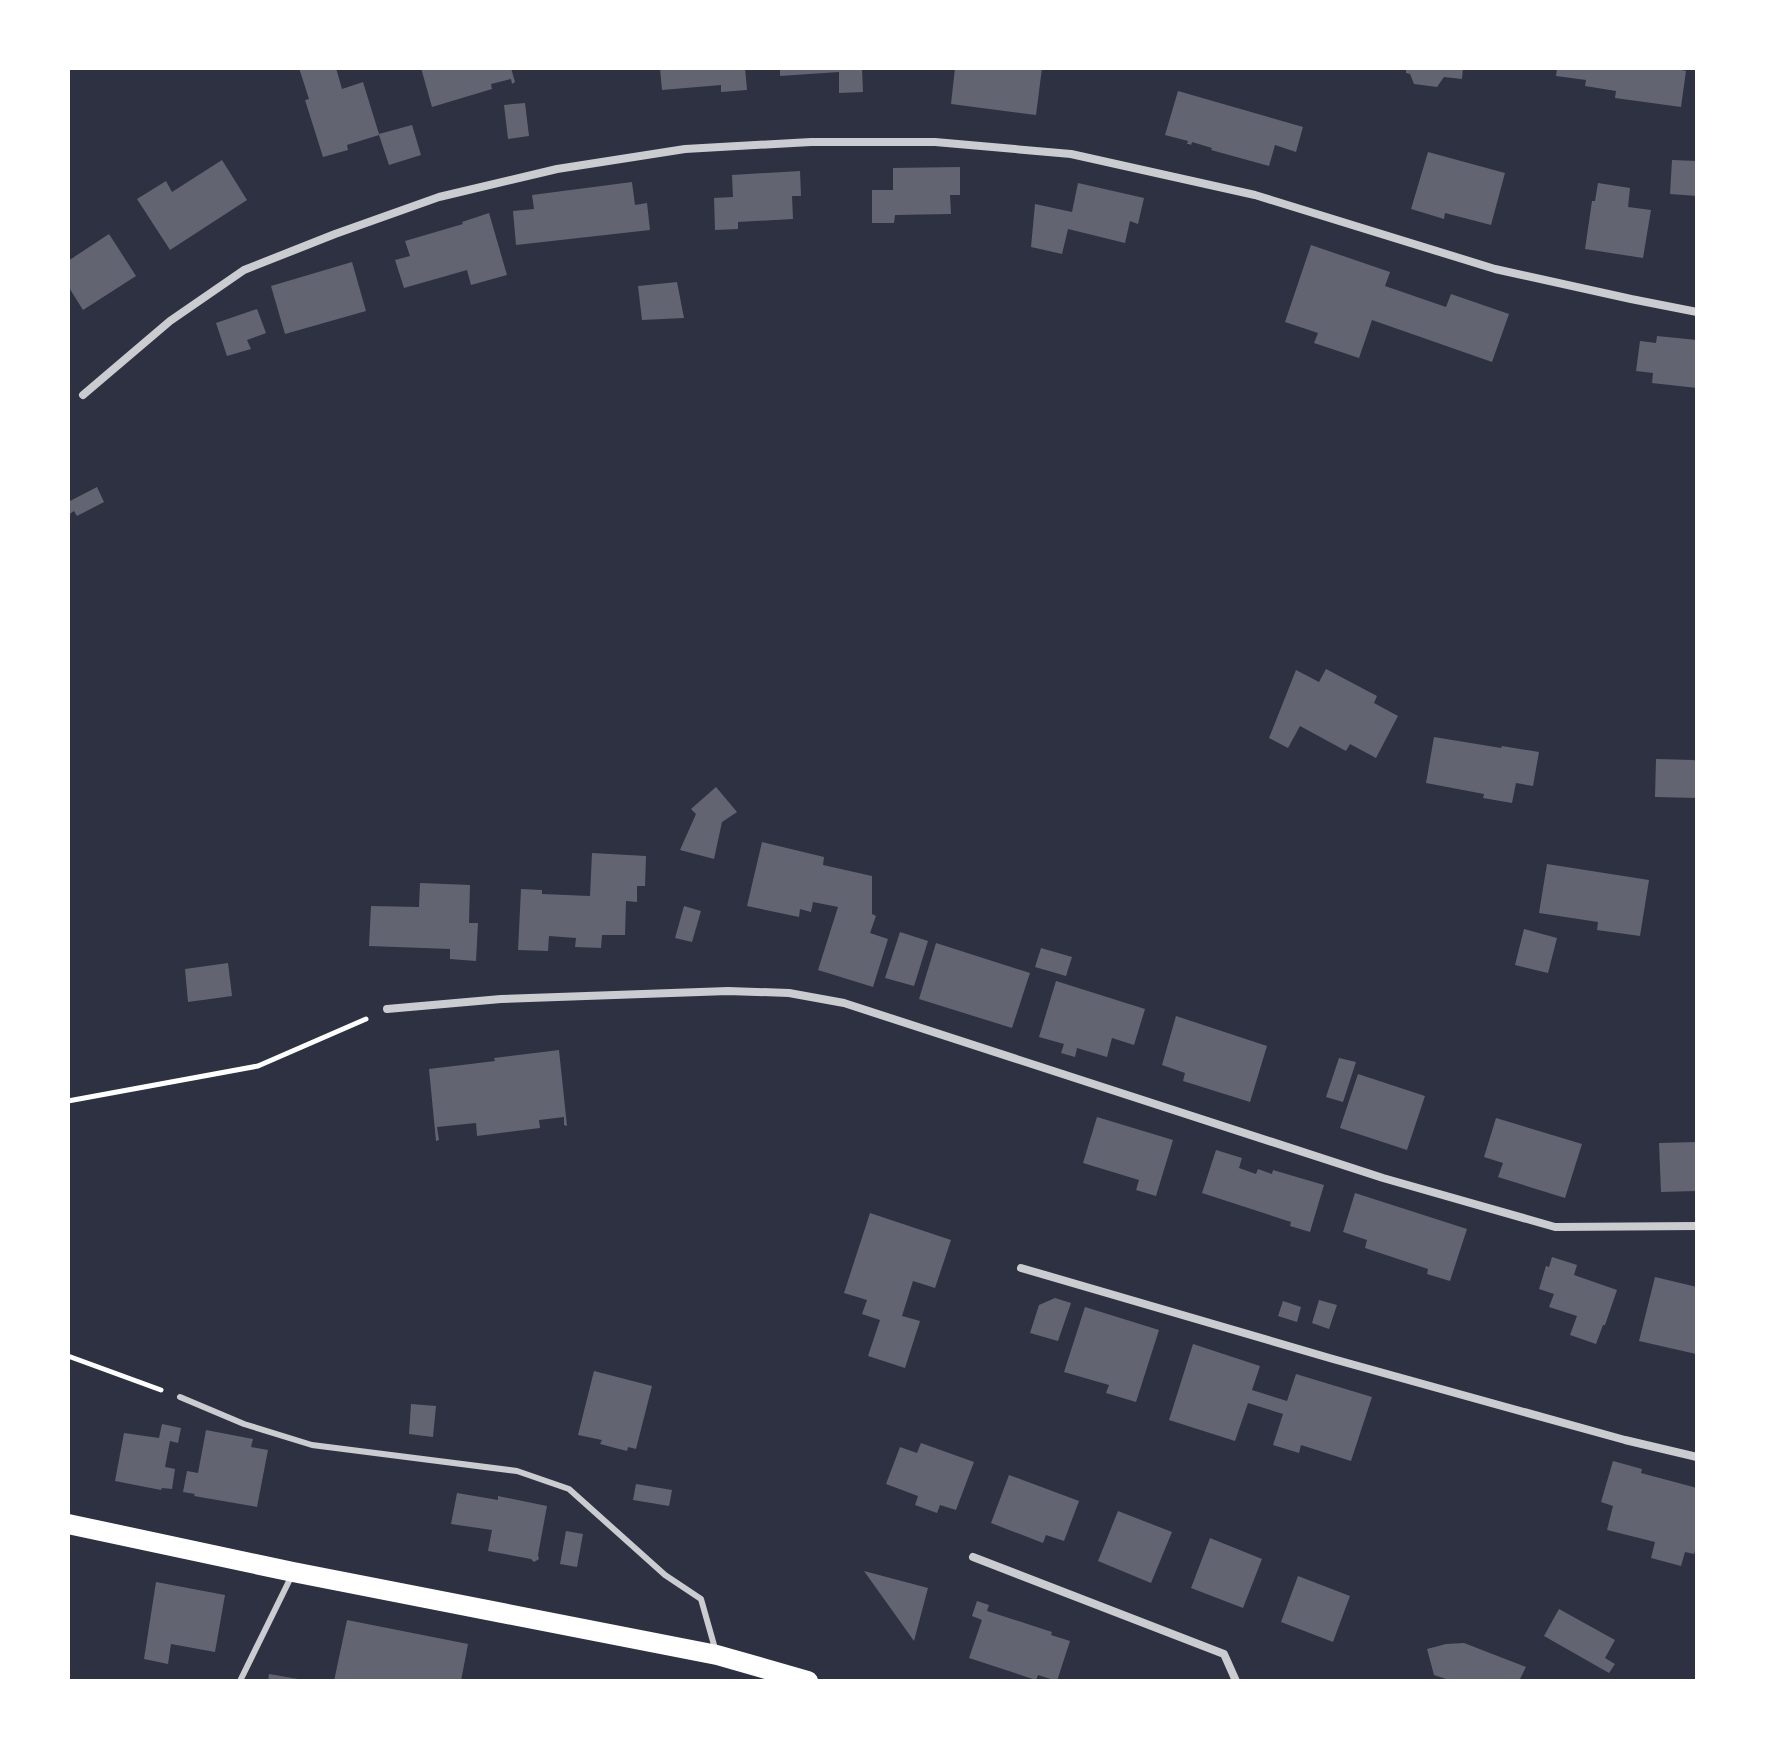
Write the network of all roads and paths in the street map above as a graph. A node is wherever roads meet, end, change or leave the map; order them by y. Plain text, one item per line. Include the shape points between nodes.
1 (1697, 312) edge
2 (83, 395) dead end
3 (387, 1009) joint
4 (68, 1101) edge
5 (1697, 1226) edge
6 (1021, 1268) dead end
7 (68, 1356) edge
8 (180, 1397) joint
9 (1697, 1457) edge
10 (68, 1524) edge
11 (973, 1557) dead end
12 (293, 1572) junction
13 (717, 1655) junction
14 (240, 1681) edge
15 (808, 1681) edge
16 (1236, 1681) edge

1 - 2 street via 1495,269 1255,195 1071,154 935,142 811,142 685,149 557,169 439,197 244,270 170,321
3 - 4 path via 258,1066
3 - 5 street via 612,994 789,993 844,1003 1383,1178 1555,1227
6 - 9 street
7 - 8 path
8 - 13 lane via 312,1445 517,1471 569,1489 665,1575 701,1599
10 - 12 main road
11 - 16 street via 1224,1654
12 - 13 main road
12 - 14 lane
13 - 15 main road

